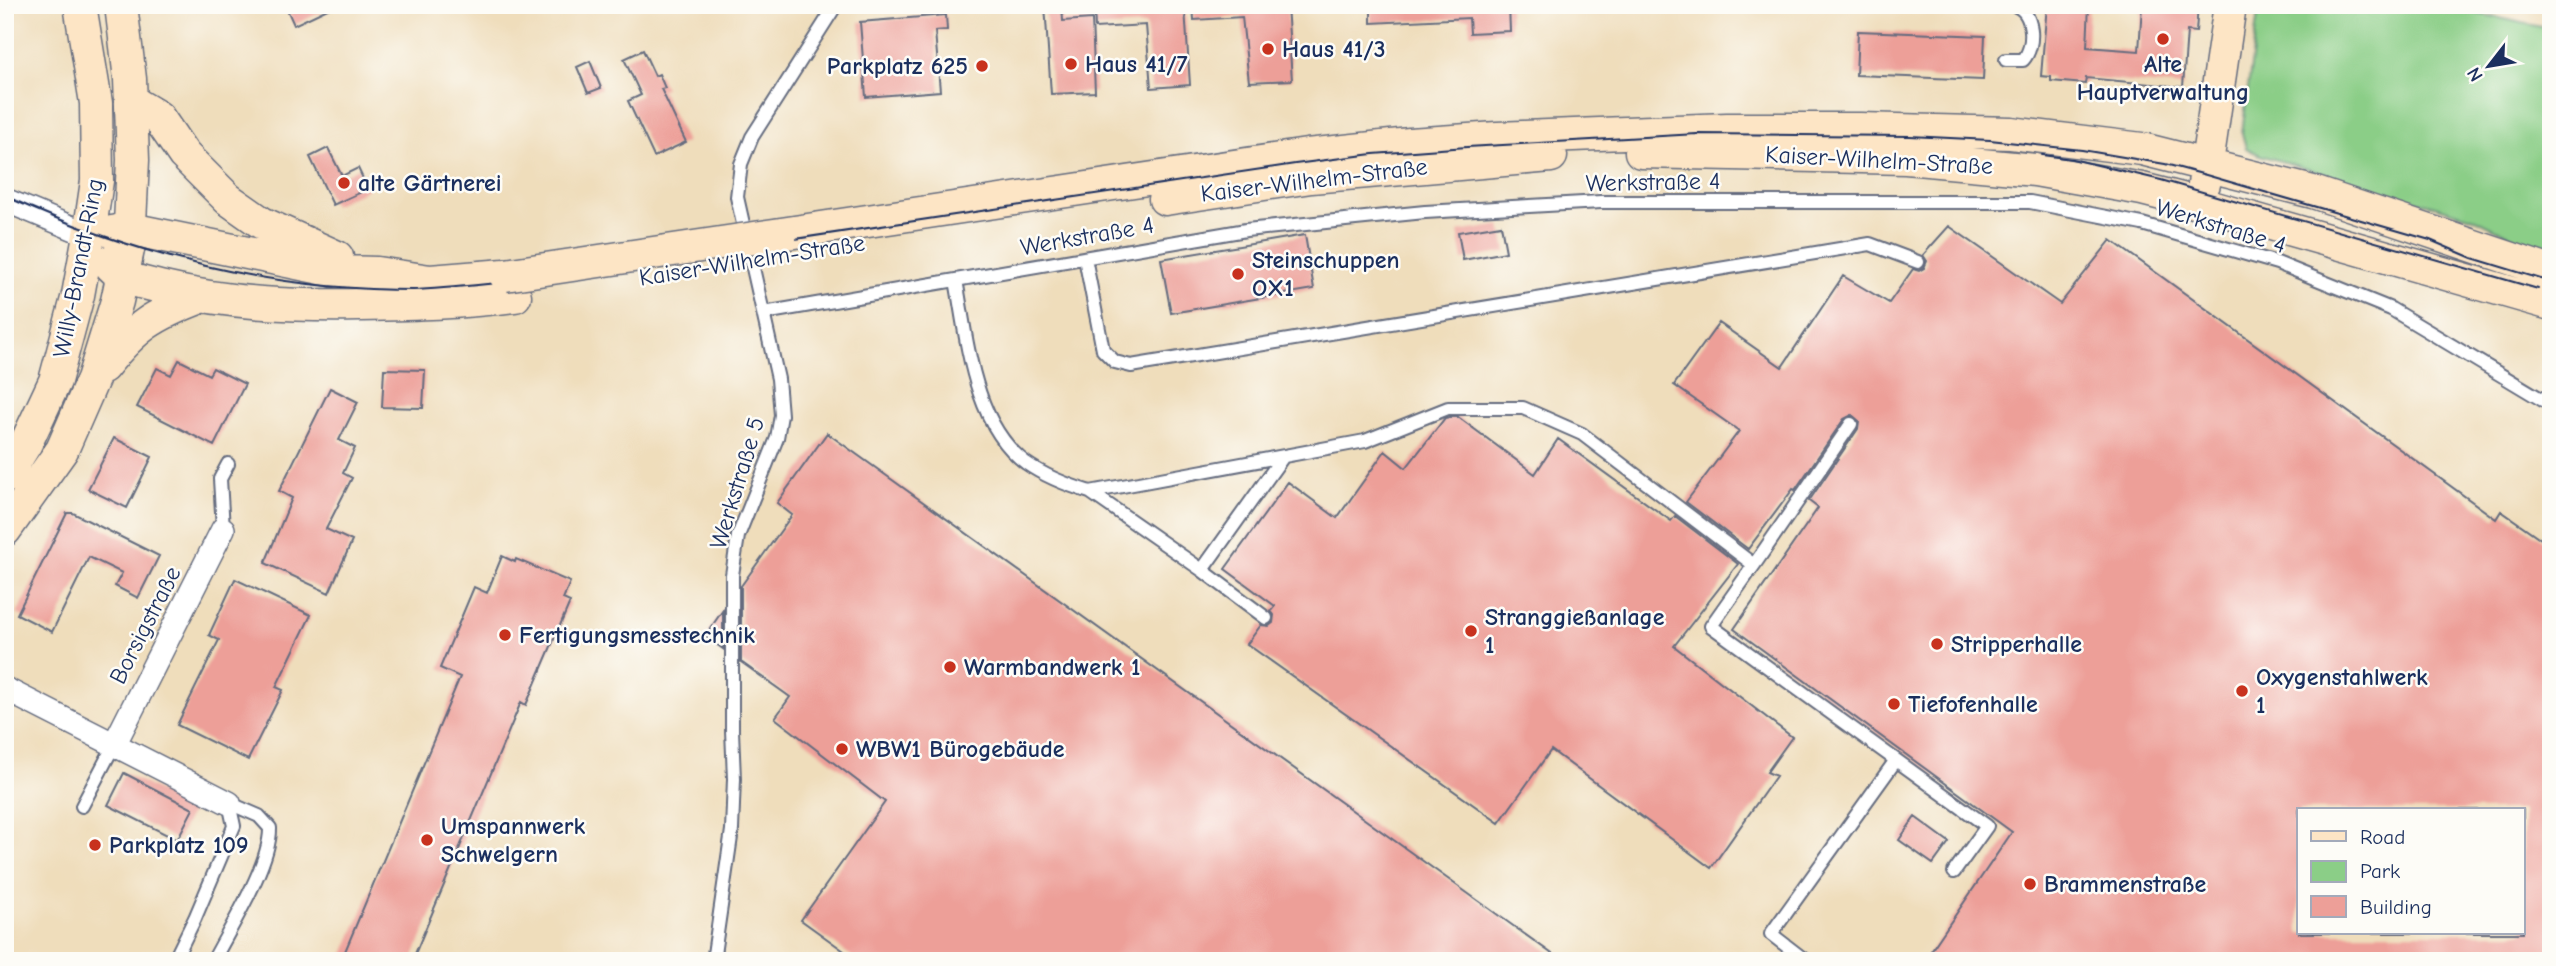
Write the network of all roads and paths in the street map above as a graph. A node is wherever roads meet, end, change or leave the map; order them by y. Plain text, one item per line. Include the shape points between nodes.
1 (80, 5) edge
2 (121, 5) edge
3 (836, 5) edge
4 (2014, 5) edge
5 (2230, 5) edge
6 (2006, 61) dead end
7 (131, 101) junction
8 (2207, 164) junction
9 (5, 200) edge
10 (2201, 204) junction
11 (130, 229) junction
12 (89, 235) junction
13 (785, 245) junction
14 (1085, 258) junction
15 (1918, 262) dead end
16 (2551, 272) edge
17 (377, 273) junction
18 (121, 277) junction
19 (956, 280) junction
20 (510, 286) junction
21 (201, 297) junction
22 (2551, 304) edge
23 (764, 313) junction
24 (93, 379) junction
25 (2551, 405) edge
26 (1851, 424) dead end
27 (1282, 458) junction
28 (228, 464) dead end
29 (5, 477) edge
30 (1090, 492) junction
31 (223, 529) joint
32 (5, 530) edge
33 (1754, 565) junction
34 (1202, 570) junction
35 (1266, 618) dead end
36 (5, 682) edge
37 (5, 689) edge
38 (27, 699) junction
39 (114, 745) junction
40 (1896, 760) junction
41 (229, 803) junction
42 (82, 806) dead end
43 (1954, 872) dead end
44 (174, 961) edge
45 (213, 961) edge
46 (713, 961) edge
47 (1807, 961) edge

1 - 12 main road, Willy-Brandt-Ring via 96,103 97,181
2 - 7 main road, Willy-Brandt-Ring
3 - 23 lane, Werkstraße 5 via 752,137 741,164 737,197
4 - 6 lane via 2029,18 2028,52 2023,60
5 - 8 main road
7 - 11 main road, Willy-Brandt-Ring
7 - 17 main road via 158,117 184,155 228,199 262,223
8 - 10 main road
8 - 13 main road, Kaiser-Wilhelm-Straße via 2142,149 1969,131 1727,129 1497,138 1307,155
8 - 16 main road, Kaiser-Wilhelm-Straße via 2313,192
9 - 12 street
10 - 13 main road, Kaiser-Wilhelm-Straße via 2128,187 1975,163 1608,152 1311,177
10 - 22 main road, Kaiser-Wilhelm-Straße
11 - 12 main road, Kaiser-Wilhelm-Straße
11 - 17 main road, Kaiser-Wilhelm-Straße via 341,272
11 - 18 main road, Willy-Brandt-Ring
12 - 18 main road
12 - 29 main road, Willy-Brandt-Ring via 55,381
13 - 20 main road, Kaiser-Wilhelm-Straße
14 - 15 lane via 1103,349 1115,362 1131,366 1870,244
14 - 19 lane, Werkstraße 4
14 - 25 lane, Werkstraße 4 via 1245,230 1425,212 1601,202 2030,202 2142,224 2277,263 2391,309
17 - 20 main road, Kaiser-Wilhelm-Straße
18 - 21 main road, Kaiser-Wilhelm-Straße
18 - 24 main road, Willy-Brandt-Ring
19 - 23 lane, Werkstraße 4
19 - 30 lane via 975,383 1002,439 1025,462 1057,481
20 - 21 main road, Kaiser-Wilhelm-Straße via 414,304 282,306
21 - 24 main road via 147,321
23 - 46 lane, Werkstraße 5 via 781,415 778,438 738,536 732,575 732,830
24 - 32 main road, Willy-Brandt-Ring via 62,450
26 - 33 lane
27 - 30 lane
27 - 33 lane via 1365,441 1448,408 1523,408 1582,434
27 - 34 lane
28 - 31 lane via 220,479
30 - 34 lane
31 - 39 street, Borsigstraße
33 - 40 lane via 1711,626
34 - 35 lane
36 - 38 street
37 - 38 street
38 - 39 street
39 - 41 street
39 - 42 lane
40 - 43 lane via 1987,826
40 - 47 lane via 1770,934
41 - 44 lane via 234,826
41 - 45 lane via 259,816 270,828 270,842

